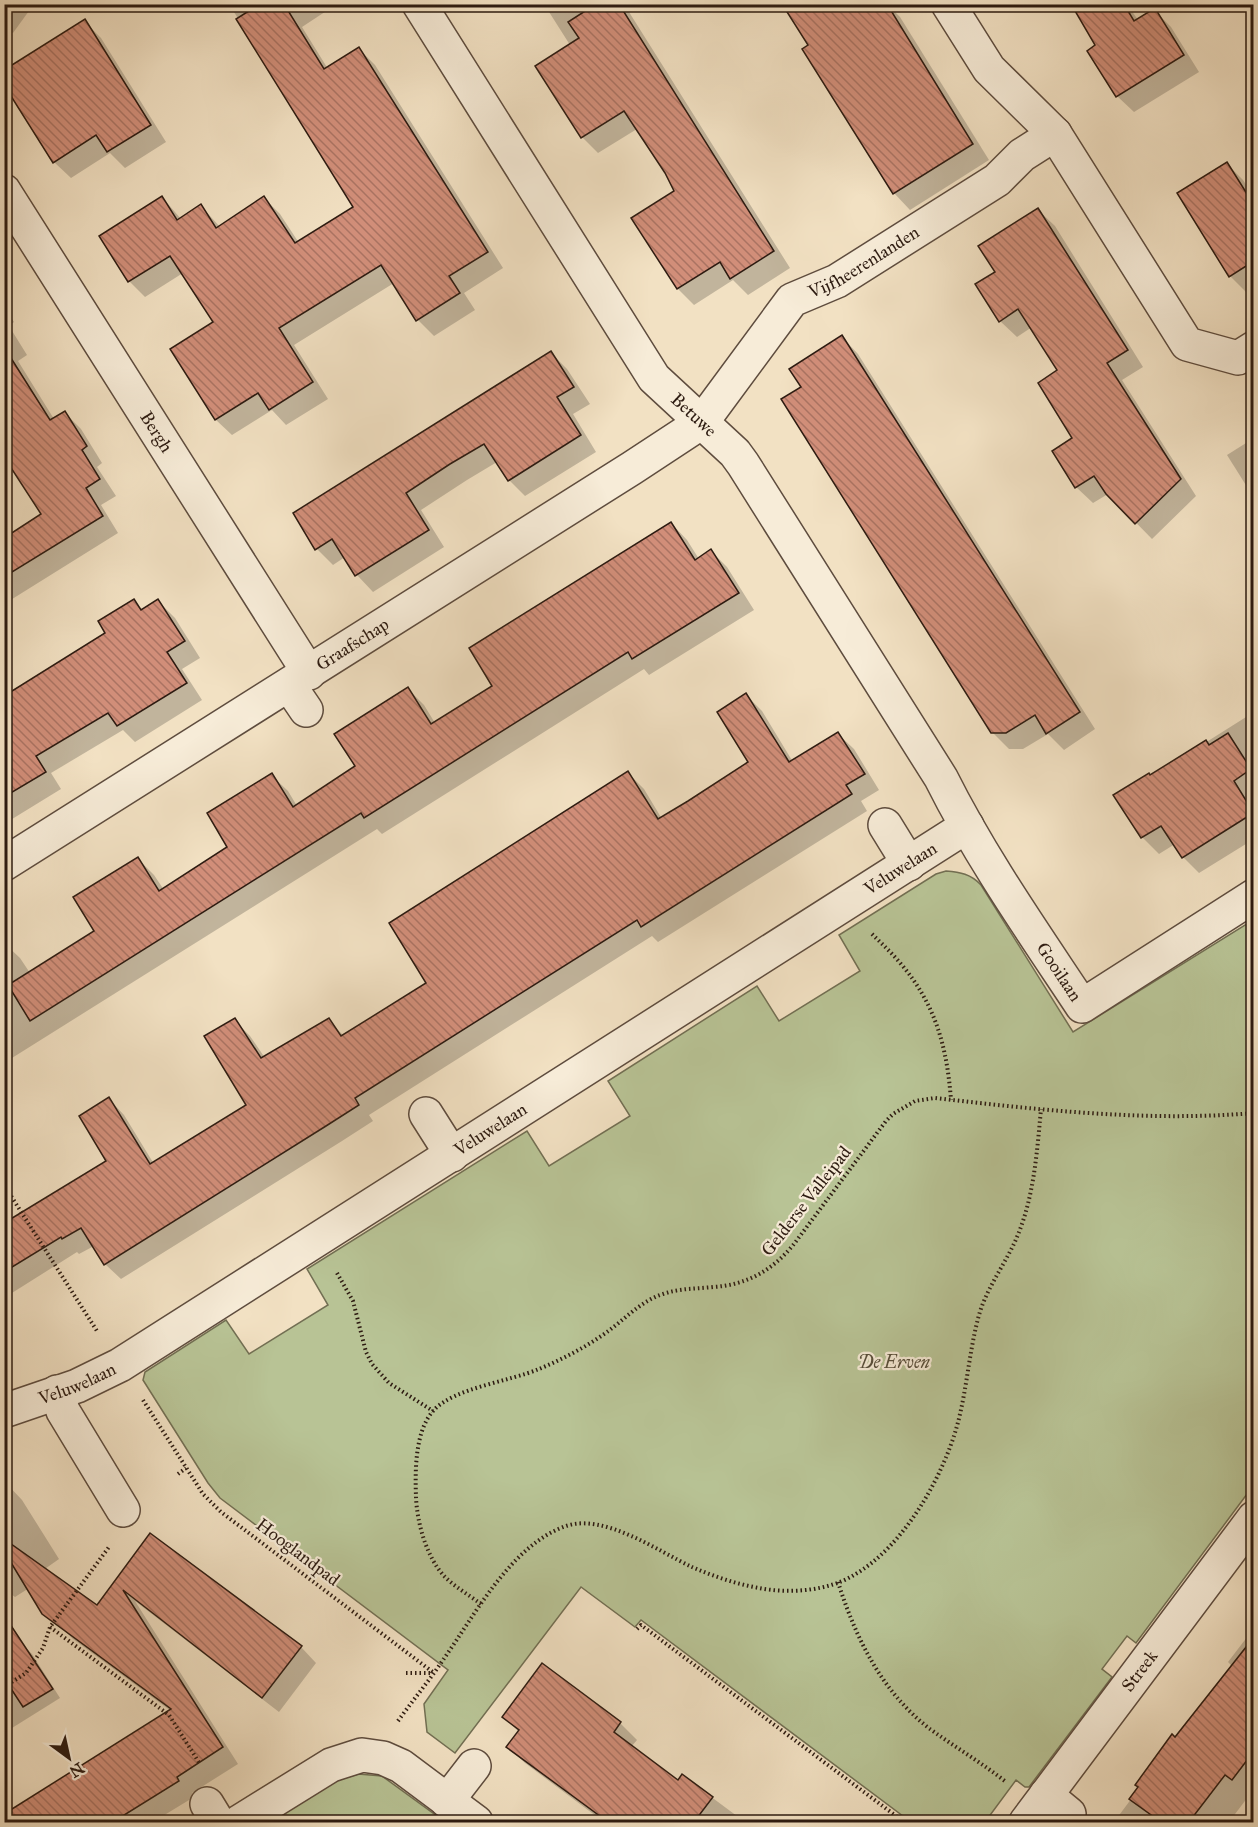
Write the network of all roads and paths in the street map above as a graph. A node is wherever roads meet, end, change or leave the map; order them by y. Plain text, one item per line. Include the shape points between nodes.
1 (419, 4) edge
2 (948, 4) edge
3 (1055, 134) junction
4 (4, 191) edge
5 (1254, 348) edge
6 (702, 422) junction
7 (301, 689) junction
8 (885, 825) dead end
9 (967, 826) junction
10 (4, 864) edge
11 (909, 864) junction
12 (1254, 896) edge
13 (867, 927) dead end
14 (951, 1100) junction
15 (1041, 1110) junction
16 (1254, 1113) edge
17 (426, 1114) dead end
18 (452, 1155) junction
19 (4, 1185) edge
20 (336, 1271) dead end
21 (102, 1339) dead end
22 (57, 1392) junction
23 (139, 1393) dead end
24 (4, 1411) edge
25 (433, 1411) junction
26 (186, 1468) junction
27 (178, 1474) dead end
28 (123, 1510) dead end
29 (1254, 1518) edge
30 (86, 1577) dead end
31 (838, 1582) junction
32 (481, 1604) junction
33 (50, 1627) junction
34 (637, 1629) dead end
35 (406, 1673) dead end
36 (434, 1673) junction
37 (4, 1687) edge
38 (395, 1725) dead end
39 (474, 1766) dead end
40 (202, 1767) dead end
41 (1007, 1783) dead end
42 (465, 1816) edge
43 (239, 1822) edge
44 (904, 1822) edge
45 (1026, 1822) edge

1 - 6 street, Betuwe via 654,378
2 - 3 street via 989,69
3 - 5 street via 1187,344 1238,358
3 - 6 street, Vijfheerenlanden via 1022,155 997,180 848,275 792,300
4 - 7 street, Bergh
6 - 7 street, Graafschap
6 - 9 street, Betuwe via 743,464 941,778
7 - 10 street, Graafschap
8 - 11 street
9 - 11 street, Veluwelaan
9 - 12 street, Gooilaan via 1082,1006
11 - 18 street, Veluwelaan
13 - 14 path via 903,965 932,1010 945,1048
14 - 15 path, Gelderse Valleipad
14 - 25 path, Gelderse Valleipad via 926,1098 893,1114 783,1258 766,1272 720,1287 694,1287 662,1294 555,1362 453,1396
15 - 16 path, Gelderse Valleipad via 1159,1116
15 - 31 path via 1032,1188 1018,1237 981,1311 963,1403 945,1459 897,1537 861,1571
17 - 18 street
18 - 22 street, Veluwelaan via 120,1365
19 - 21 path
20 - 25 path via 353,1301 372,1364 388,1383
22 - 24 street, Veluwelaan
22 - 28 street via 63,1411
23 - 26 path, Hooglandpad
25 - 32 path via 425,1425 418,1455 418,1522 439,1570
26 - 27 path
26 - 36 path, Hooglandpad via 221,1512
29 - 45 street, Streek via 1058,1805
30 - 33 path
31 - 32 path via 800,1590 760,1589 694,1568 616,1530 596,1524 568,1525 527,1551
31 - 41 path via 865,1652 887,1686 930,1729
32 - 36 path
33 - 37 path via 43,1648 26,1673
33 - 40 path via 169,1715
34 - 44 path via 641,1625
35 - 36 path
36 - 38 path
39 - 42 street
42 - 43 street via 401,1766 362,1755 331,1765

